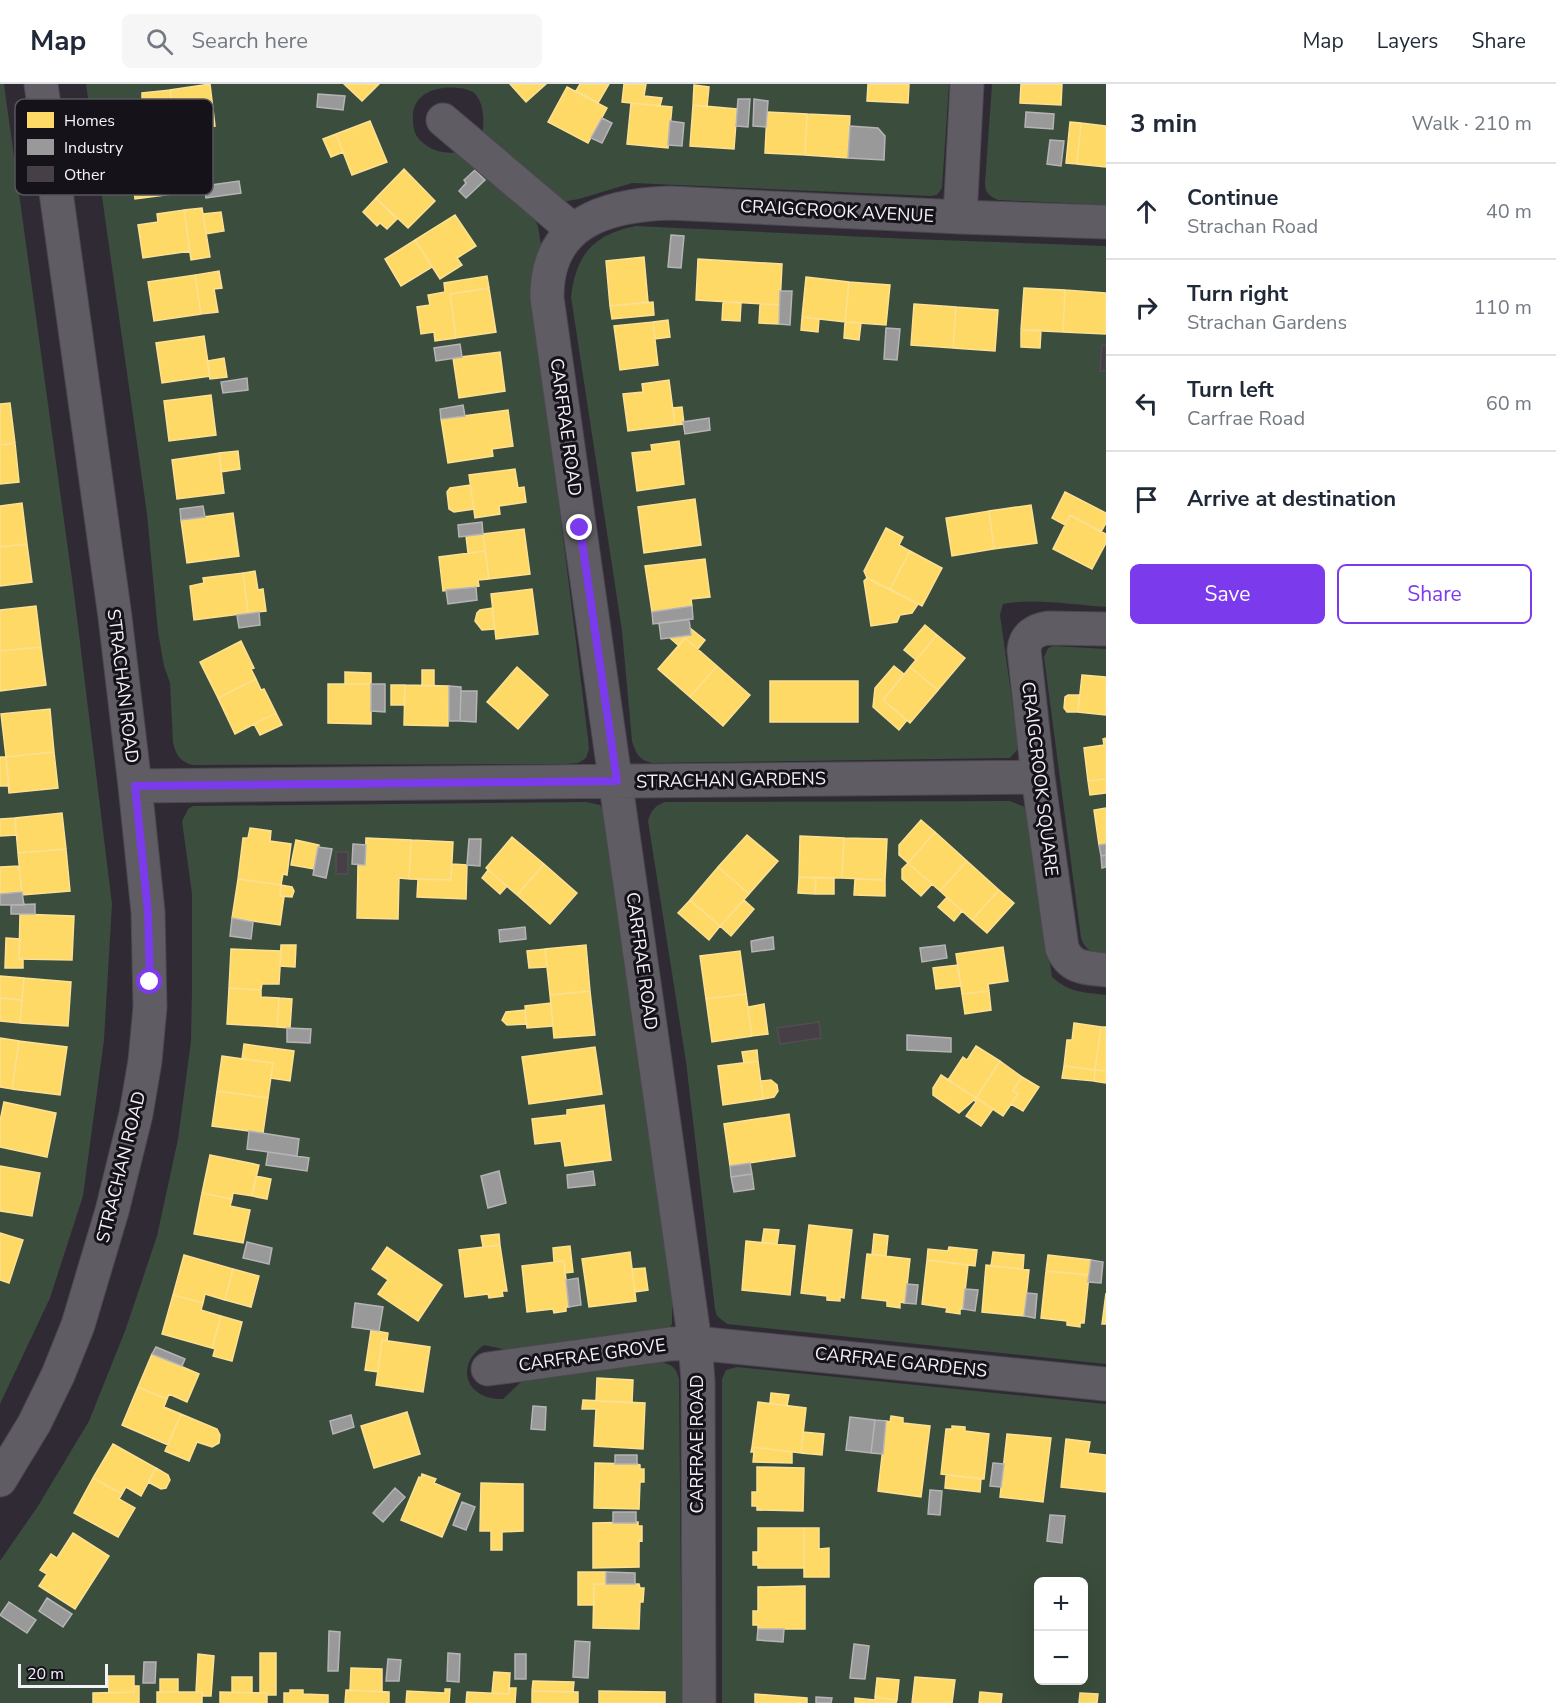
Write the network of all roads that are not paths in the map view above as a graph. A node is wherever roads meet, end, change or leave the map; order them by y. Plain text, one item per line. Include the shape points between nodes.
1 (41, 84) edge
2 (966, 84) edge
3 (43, 99) edge
4 (443, 120) dead end
5 (56, 195) edge
6 (960, 217) junction
7 (1106, 222) edge
8 (573, 230) junction
9 (1106, 629) edge
10 (1038, 777) junction
11 (617, 781) junction
12 (135, 786) junction
13 (1106, 970) edge
14 (695, 1343) junction
15 (488, 1369) dead end
16 (1106, 1383) edge
17 (0, 1480) edge
18 (699, 1703) edge

1 - 3 street, STRACHAN ROAD
2 - 6 street
4 - 8 street
5 - 12 street, STRACHAN ROAD
6 - 7 street, CRAIGCROOK AVENUE
6 - 8 street, CRAIGCROOK AVENUE via 670,202 620,208
8 - 11 street, CARFRAE ROAD via 554,258 548,298
9 - 10 street, CRAIGCROOK SQUARE via 1040,629 1027,639 1024,650
10 - 11 street, STRACHAN GARDENS
10 - 13 street, CRAIGCROOK SQUARE via 1062,948 1073,964
11 - 12 street, STRACHAN GARDENS
11 - 14 street, CARFRAE ROAD
12 - 17 street, STRACHAN ROAD via 148,912 150,982 145,1061 136,1114 78,1326 34,1424
14 - 15 street, CARFRAE GROVE
14 - 16 street, CARFRAE GARDENS
14 - 18 street, CARFRAE ROAD

